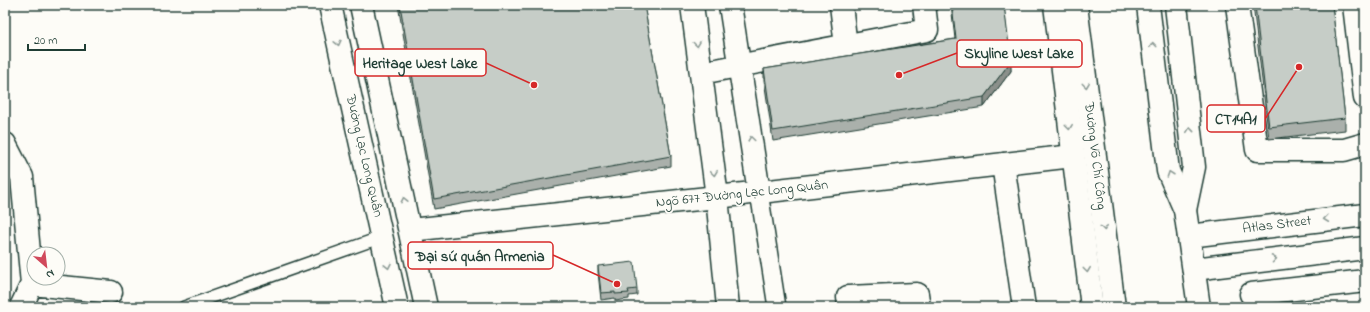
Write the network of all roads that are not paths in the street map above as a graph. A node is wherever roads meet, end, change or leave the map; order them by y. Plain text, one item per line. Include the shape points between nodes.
1 (330, 5) edge
2 (361, 5) edge
3 (692, 5) edge
4 (730, 5) edge
5 (841, 5) edge
6 (924, 5) edge
7 (1055, 5) edge
8 (1076, 5) edge
9 (1148, 5) edge
10 (1176, 5) edge
11 (1238, 5) edge
12 (1354, 5) edge
13 (846, 46) junction
14 (740, 66) junction
15 (701, 73) junction
16 (1365, 98) edge
17 (5, 144) edge
18 (1365, 144) edge
19 (1073, 156) junction
20 (1003, 164) junction
21 (759, 192) junction
22 (717, 197) junction
23 (1185, 210) junction
24 (1365, 215) edge
25 (410, 230) junction
26 (1189, 236) junction
27 (382, 237) junction
28 (28, 246) edge
29 (1365, 248) edge
30 (1248, 262) junction
31 (1194, 269) junction
32 (1365, 281) edge
33 (31, 286) edge
34 (52, 286) edge
35 (111, 292) dead end
36 (1252, 301) edge
37 (848, 302) edge
38 (21, 307) edge
39 (184, 307) edge
40 (397, 307) edge
41 (426, 307) edge
42 (728, 307) edge
43 (777, 307) edge
44 (919, 307) edge
45 (1024, 307) edge
46 (1092, 307) edge
47 (1114, 307) edge
48 (1198, 307) edge

1 -> 27 main road, Đường Lạc Long Quân
25 -> 2 main road, Đường Lạc Long Quân
3 -> 15 main road
4 - 14 main road
5 - 13 main road
6 - 13 main road via 927,30
7 -> 19 main road, Đường Võ Chí Công
8 -> 47 main road, Đường Võ Chí Công
23 -> 9 main road via 1168,171
23 -> 10 main road via 1194,167
11 - 18 main road via 1257,150 1344,150
12 - 16 main road
13 - 14 main road
14 - 15 main road
21 -> 14 main road
15 -> 22 main road
17 - 28 main road via 22,177
19 - 20 main road, Ngõ 677 Đường Lạc Long Quân
19 -> 46 main road, Đường Võ Chí Công
20 - 21 main road, Ngõ 677 Đường Lạc Long Quân
20 - 45 main road
21 - 22 main road, Ngõ 677 Đường Lạc Long Quân
21 - 43 street
22 - 25 main road, Ngõ 677 Đường Lạc Long Quân
22 - 42 main road
23 - 26 main road
24 -> 26 main road, Atlas Street
25 - 41 main road, Đường Lạc Long Quân
26 - 31 main road
27 - 39 lane
27 -> 40 main road, Đường Lạc Long Quân
30 -> 29 main road
30 - 31 main road
30 - 36 main road
31 - 48 main road
32 - 36 main road
33 - 38 main road
34 - 35 main road
37 - 44 main road via 917,294

